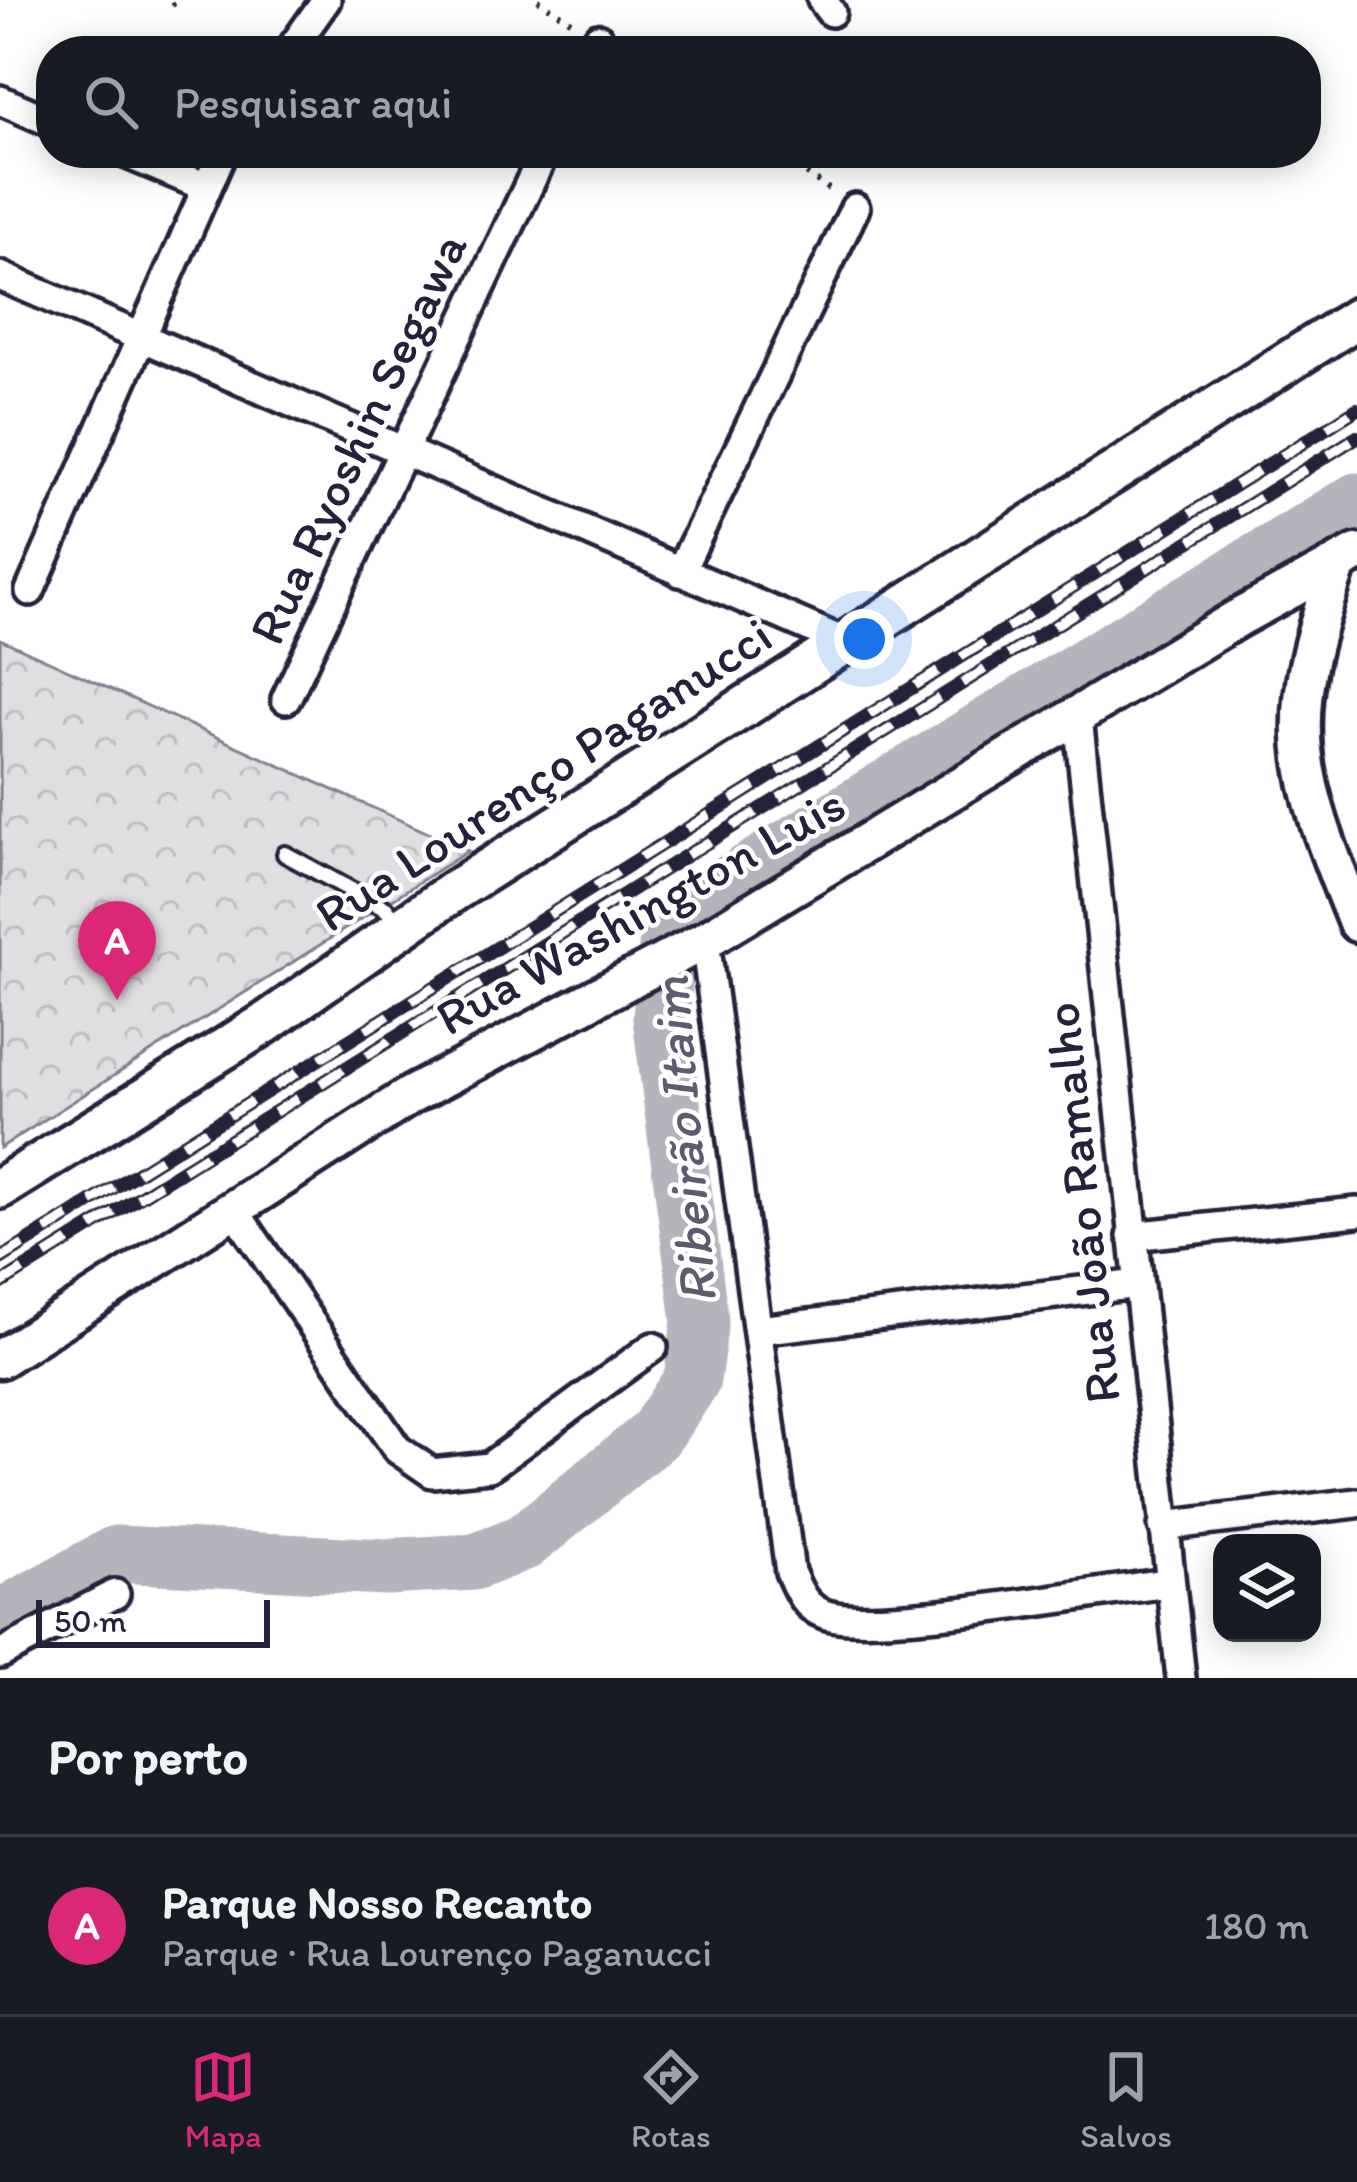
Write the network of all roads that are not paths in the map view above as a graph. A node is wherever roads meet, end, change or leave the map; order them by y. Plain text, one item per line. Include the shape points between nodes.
1 (326, 0) edge
2 (301, 36) edge
3 (0, 100) edge
4 (36, 116) edge
5 (161, 168) edge
6 (215, 168) edge
7 (537, 168) edge
8 (206, 187) junction
9 (855, 208) road end
10 (0, 276) edge
11 (1357, 318) edge
12 (140, 337) junction
13 (405, 452) junction
14 (1347, 558) edge
15 (680, 572) junction
16 (30, 591) dead end
17 (844, 642) junction
18 (286, 699) dead end
19 (1078, 717) junction
20 (286, 854) dead end
21 (1357, 923) edge
22 (403, 927) junction
23 (688, 947) junction
24 (0, 1189) edge
25 (232, 1207) junction
26 (1357, 1212) edge
27 (1132, 1236) junction
28 (1138, 1284) junction
29 (759, 1330) junction
30 (653, 1347) dead end
31 (0, 1359) edge
32 (1357, 1503) edge
33 (1163, 1526) junction
34 (1167, 1583) junction
35 (115, 1594) dead end
36 (0, 1654) edge
37 (1181, 1678) edge

1 - 2 street
3 - 4 street
5 - 8 street
6 - 8 street
7 - 13 street, Rua Ryoshin Segawa
8 - 12 street
9 - 15 street
10 - 12 street
11 - 17 main road, Rua Lourenço Paganucci
12 - 13 street
12 - 16 street
13 - 15 street
13 - 18 street, Rua Ryoshin Segawa
14 - 19 street, Rua Washington Luis
14 - 21 street via 1312,636 1298,729 1309,790
15 - 17 street
17 - 22 main road, Rua Lourenço Paganucci
19 - 23 street, Rua Washington Luis
19 - 27 street, Rua João Ramalho
20 - 22 lane via 386,909
22 - 24 main road, Rua Lourenço Paganucci
23 - 25 street, Rua Washington Luis via 411,1095
23 - 29 street
25 - 30 street via 397,1449 432,1473 489,1467
25 - 31 street, Rua Washington Luis
26 - 27 street
27 - 28 street, Rua João Ramalho
28 - 29 street
28 - 33 street, Rua João Ramalho
29 - 34 street via 790,1572 802,1599 822,1614 846,1618
32 - 33 street
33 - 34 street, Rua João Ramalho
34 - 37 street, Rua João Ramalho
35 - 36 street

